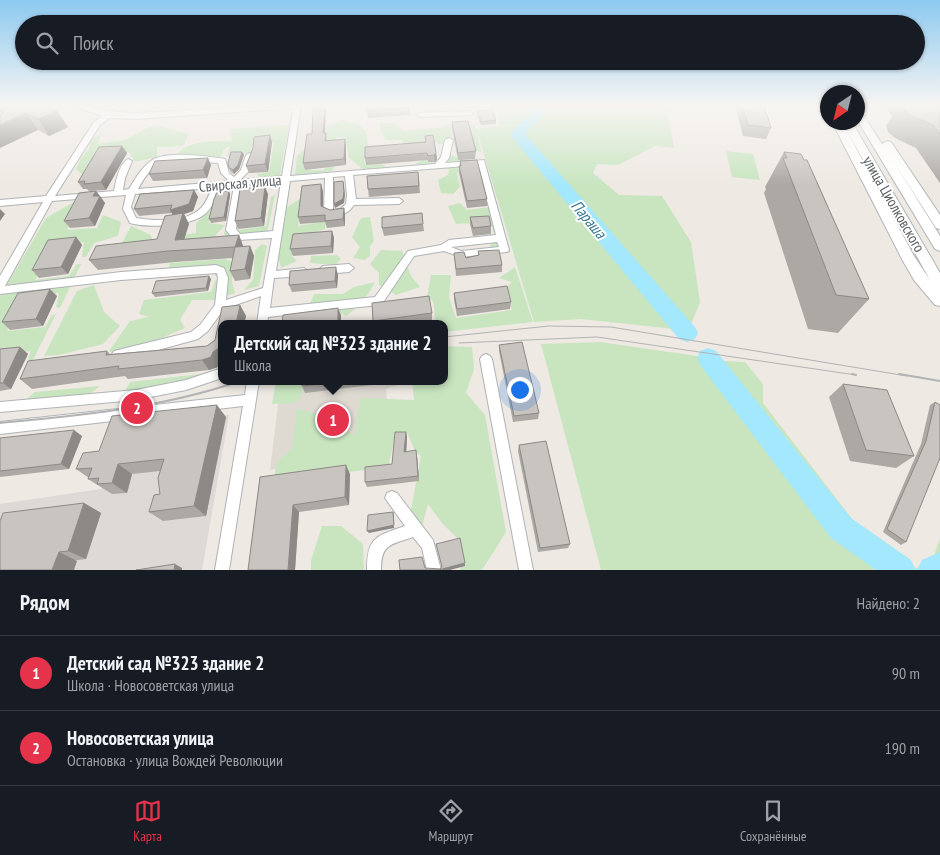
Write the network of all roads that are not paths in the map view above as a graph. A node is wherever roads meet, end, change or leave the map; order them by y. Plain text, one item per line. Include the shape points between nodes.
1 (92, 132) edge
2 (294, 132) edge
3 (842, 132) edge
4 (852, 132) edge
5 (869, 132) edge
6 (878, 132) edge
7 (449, 140) dead end
8 (250, 155) edge
9 (128, 161) dead end
10 (436, 167) junction
11 (349, 174) junction
12 (329, 176) junction
13 (286, 180) junction
14 (236, 182) junction
15 (217, 185) junction
16 (130, 192) junction
17 (118, 193) junction
18 (49, 199) junction
19 (399, 201) dead end
20 (352, 202) junction
21 (0, 203) edge
22 (940, 225) edge
23 (276, 234) junction
24 (940, 246) edge
25 (350, 268) dead end
26 (270, 275) junction
27 (0, 285) edge
28 (940, 285) edge
29 (0, 290) edge
30 (268, 290) junction
31 (940, 301) edge
32 (220, 306) junction
33 (264, 313) junction
34 (263, 320) edge
35 (110, 355) edge
36 (486, 359) dead end
37 (218, 374) edge
38 (252, 385) edge
39 (250, 400) junction
40 (0, 407) edge
41 (0, 428) edge
42 (392, 498) dead end
43 (415, 528) junction
44 (222, 570) edge
45 (374, 570) edge
46 (434, 570) edge
47 (526, 570) edge

1 - 18 street
2 - 13 street
3 - 31 main road via 908,258
4 - 28 main road, улица Циолковского
5 - 24 main road, улица Циолковского
6 - 22 main road
7 - 10 street via 445,158
8 - 14 street via 245,171
9 - 17 street
10 - 11 street, Свирская улица
10 - 33 street, Свирская улица via 481,162 501,238 449,243 444,248 411,253 378,301
11 - 12 street, Свирская улица
11 - 20 street
12 - 13 street, Свирская улица
12 - 20 street via 328,211 338,213 348,209
13 - 14 street, Свирская улица
13 - 23 street
14 - 15 street, Свирская улица
14 - 16 street via 222,171 222,161 160,160 151,164
14 - 23 street via 231,230 238,237
15 - 16 street, Свирская улица
15 - 16 street via 201,213 186,219 150,224 133,221 126,208
16 - 17 street, Свирская улица
17 - 18 street, Свирская улица
18 - 21 street, Свирская улица
18 - 27 street
19 - 20 street
23 - 26 street
25 - 26 street
26 - 30 street
29 - 32 street via 216,269 221,271 223,278
30 - 32 street
30 - 33 street
32 - 35 street via 194,336
33 - 34 street
36 - 47 street
37 - 40 street via 186,385 136,395
38 - 39 street
39 - 41 street
39 - 44 street
42 - 43 street
43 - 45 street via 383,541 374,553
43 - 46 street via 428,545

